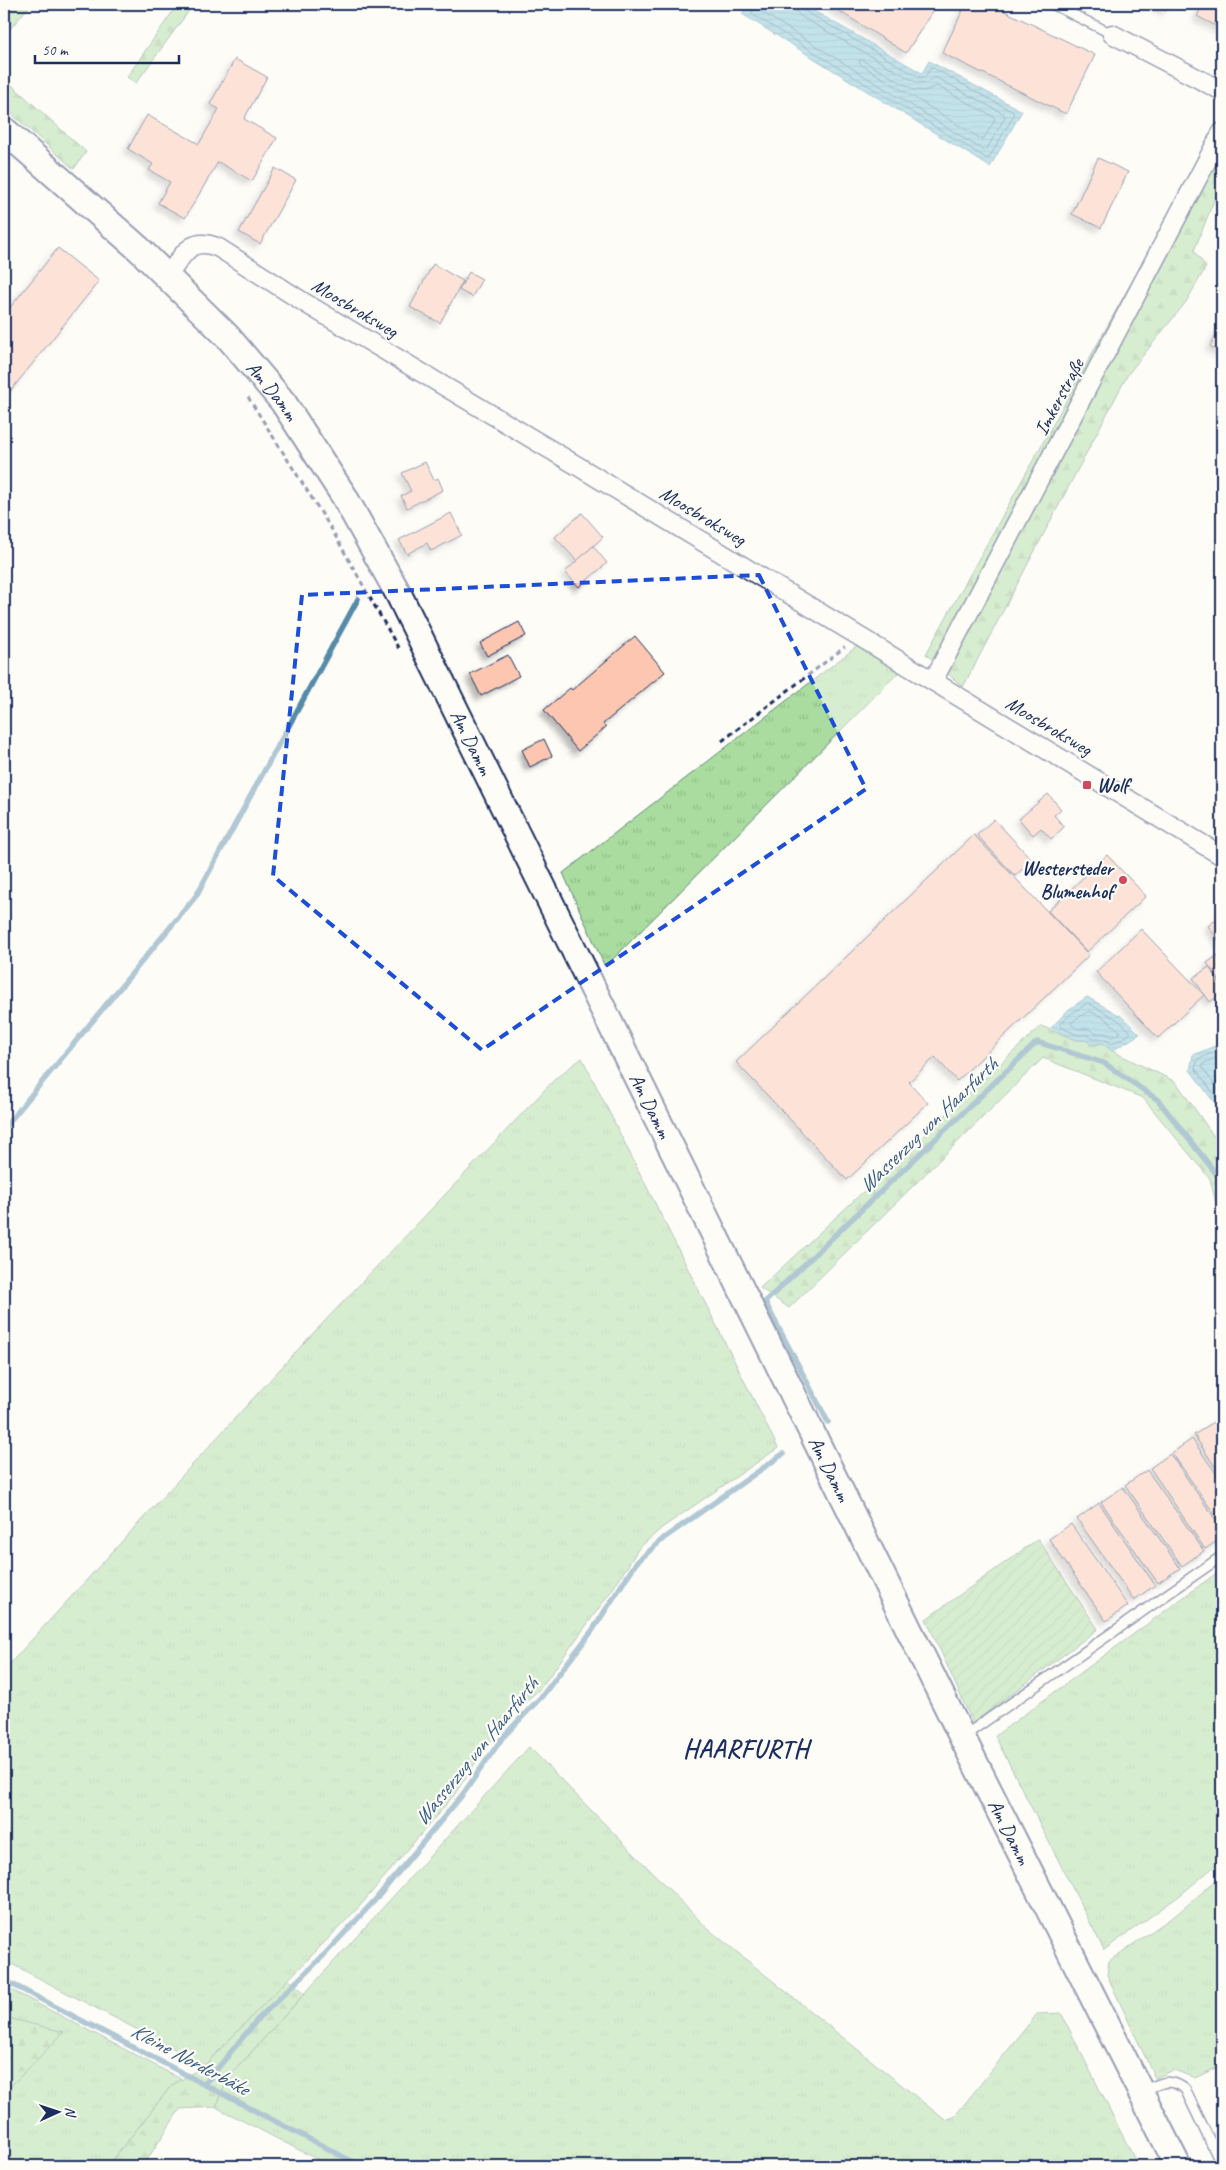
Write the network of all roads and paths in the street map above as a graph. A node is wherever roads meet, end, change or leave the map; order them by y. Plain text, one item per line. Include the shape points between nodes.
1 (1052, 4) edge
2 (1112, 34) joint
3 (1222, 91) edge
4 (4, 130) edge
5 (1222, 132) edge
6 (168, 276) junction
7 (245, 394) dead end
8 (860, 636) junction
9 (400, 651) dead end
10 (933, 681) junction
11 (722, 741) dead end
12 (1222, 856) edge
13 (1222, 1556) edge
14 (962, 1737) junction
15 (1141, 2092) junction
16 (1178, 2166) edge
17 (1222, 2166) edge

1 - 2 lane
2 - 3 street
4 - 6 main road, Am Damm
5 - 10 street, Imkerstraße
6 - 8 street, Moosbroksweg via 194,244 208,243 219,248 305,303
6 - 14 main road, Am Damm via 228,337 283,402 344,496 399,595
7 - 9 path via 332,530
8 - 10 street, Moosbroksweg
8 - 11 path
10 - 12 street, Moosbroksweg
13 - 14 lane
14 - 15 main road, Am Damm
15 - 16 main road, Am Damm
15 - 17 lane via 1166,2081 1176,2082 1185,2089

